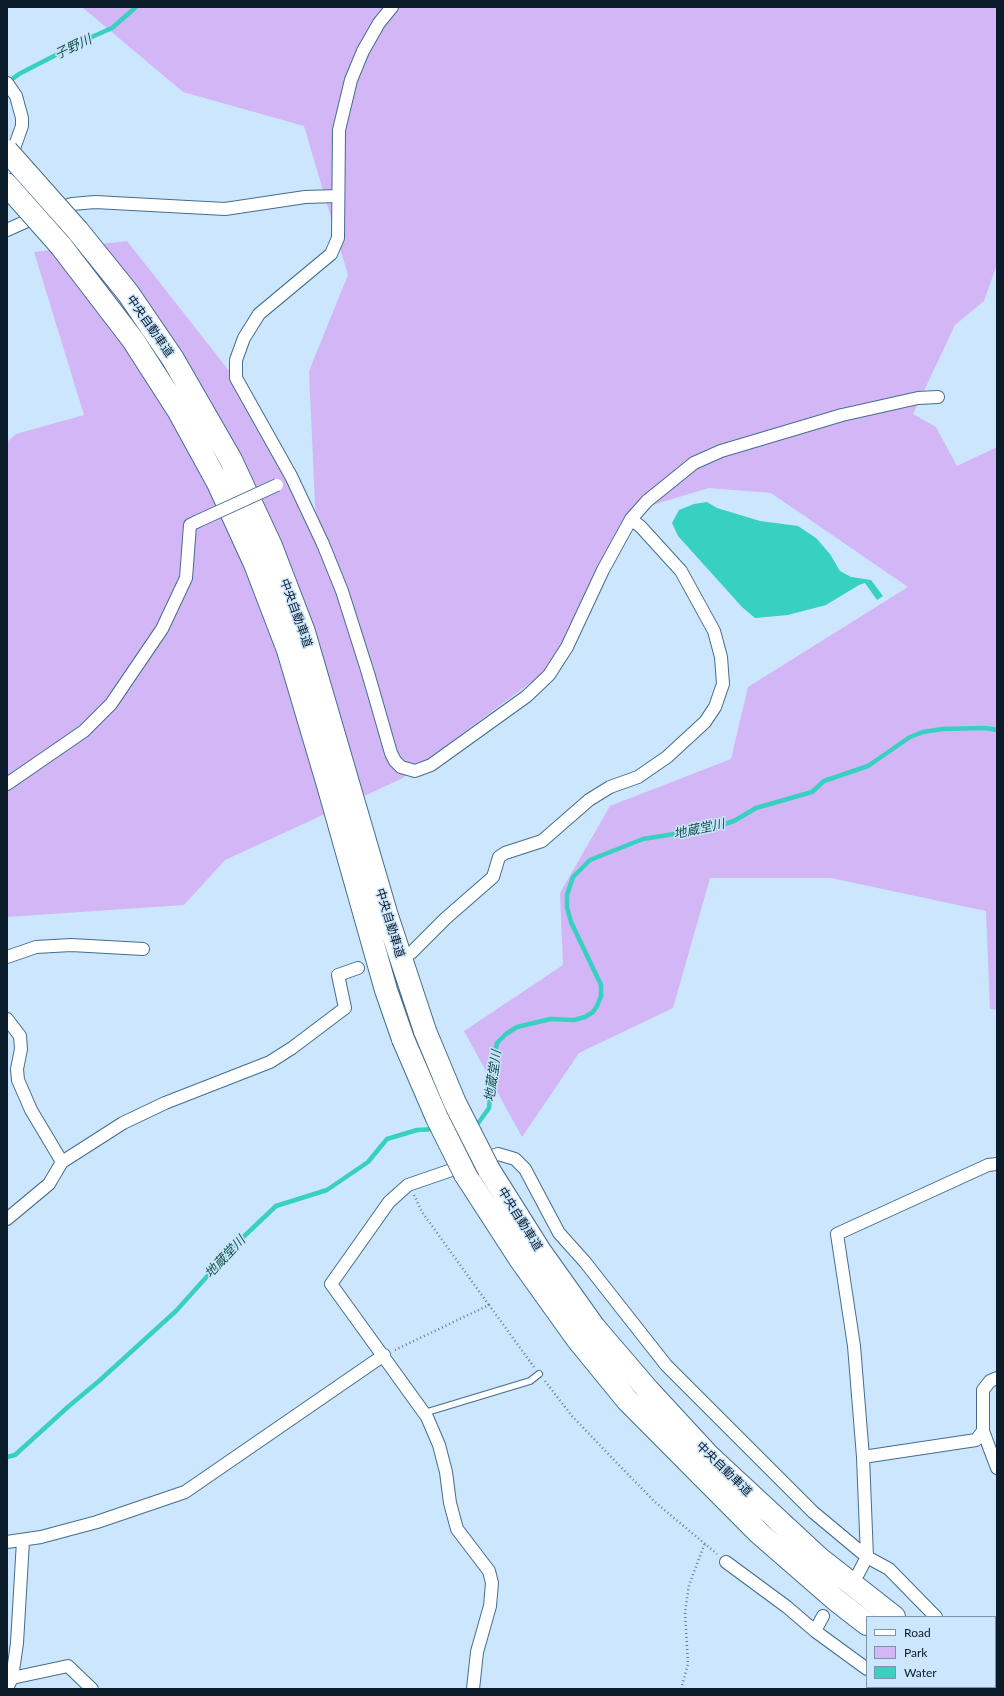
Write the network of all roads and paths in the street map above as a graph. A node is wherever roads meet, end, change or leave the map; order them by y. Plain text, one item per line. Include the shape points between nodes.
1 (392, 7) edge
2 (7, 83) edge
3 (7, 151) edge
4 (7, 168) edge
5 (7, 185) edge
6 (338, 196) junction
7 (7, 230) edge
8 (938, 397) dead end
9 (291, 476) junction
10 (631, 519) junction
11 (7, 784) edge
12 (144, 949) dead end
13 (411, 953) dead end
14 (7, 957) edge
15 (358, 968) dead end
16 (7, 1019) edge
17 (62, 1162) junction
18 (997, 1164) edge
19 (408, 1185) junction
20 (7, 1219) edge
21 (489, 1305) junction
22 (384, 1355) junction
23 (539, 1374) junction
24 (997, 1378) edge
25 (424, 1413) junction
26 (983, 1431) junction
27 (863, 1457) junction
28 (997, 1468) edge
29 (23, 1541) junction
30 (7, 1542) edge
31 (705, 1543) junction
32 (867, 1557) junction
33 (726, 1562) joint
34 (858, 1574) dead end
35 (823, 1616) dead end
36 (893, 1616) edge
37 (935, 1616) edge
38 (866, 1623) edge
39 (815, 1631) junction
40 (866, 1668) edge
41 (9, 1683) edge
42 (92, 1689) edge
43 (472, 1689) edge
44 (681, 1689) edge

1 - 6 street via 379,23 363,51 351,80 339,130
2 - 4 street via 16,96 22,118 22,126
3 - 36 highway, 中央自動車道, bridge via 78,230 128,293 173,359 231,460 271,546 304,632 387,916 425,1031 455,1103 489,1170 540,1251 594,1327 648,1390 708,1455 820,1559
5 - 38 highway, 中央自動車道, bridge via 61,246 133,340 178,410 218,483 256,564 288,650 384,983 403,1039 437,1118 465,1174 520,1259 578,1340 627,1400 758,1533
6 - 7 street via 305,197 225,209 95,202 47,212
6 - 9 street via 338,238 331,254 259,314 244,338 236,360 236,378
8 - 10 street via 918,398 842,415 721,451 694,463 647,501
9 - 10 street via 342,591 391,753 401,767 415,771 431,766 527,696 549,675 567,647 603,570
9 - 11 street, bridge via 190,525 186,578 162,629 111,704 84,731
10 - 13 street via 681,571 714,631 721,657 723,684 715,707 705,722 667,757 638,777 610,787 589,800 542,841 499,857 493,877
12 - 14 street via 72,945 36,947
15 - 17 street via 338,975 344,1008 292,1048 270,1062 165,1103 123,1123
16 - 17 street via 20,1036 18,1080 31,1110
17 - 20 street via 49,1184
18 - 27 street via 988,1165 837,1234 854,1346
19 - 21 path via 422,1212
19 - 22 street via 389,1202 331,1284
19 - 32 street via 498,1154 515,1159 525,1169 559,1234 585,1262 666,1365 814,1512
21 - 22 path
21 - 23 path
22 - 25 street
22 - 29 street via 185,1492 97,1522
23 - 25 lane via 530,1381
23 - 31 path via 572,1416 655,1502
24 - 26 street via 990,1381 983,1390
25 - 43 street via 439,1445 457,1529 489,1572 492,1583 490,1606 477,1652
26 - 27 street via 976,1440
26 - 28 street
27 - 32 street
29 - 30 street
29 - 41 street via 17,1643
31 - 33 path
31 - 44 path via 689,1585 685,1612 688,1664
32 - 34 street
32 - 37 street via 889,1569
33 - 39 street
35 - 39 street
39 - 40 street
41 - 42 street via 68,1666

